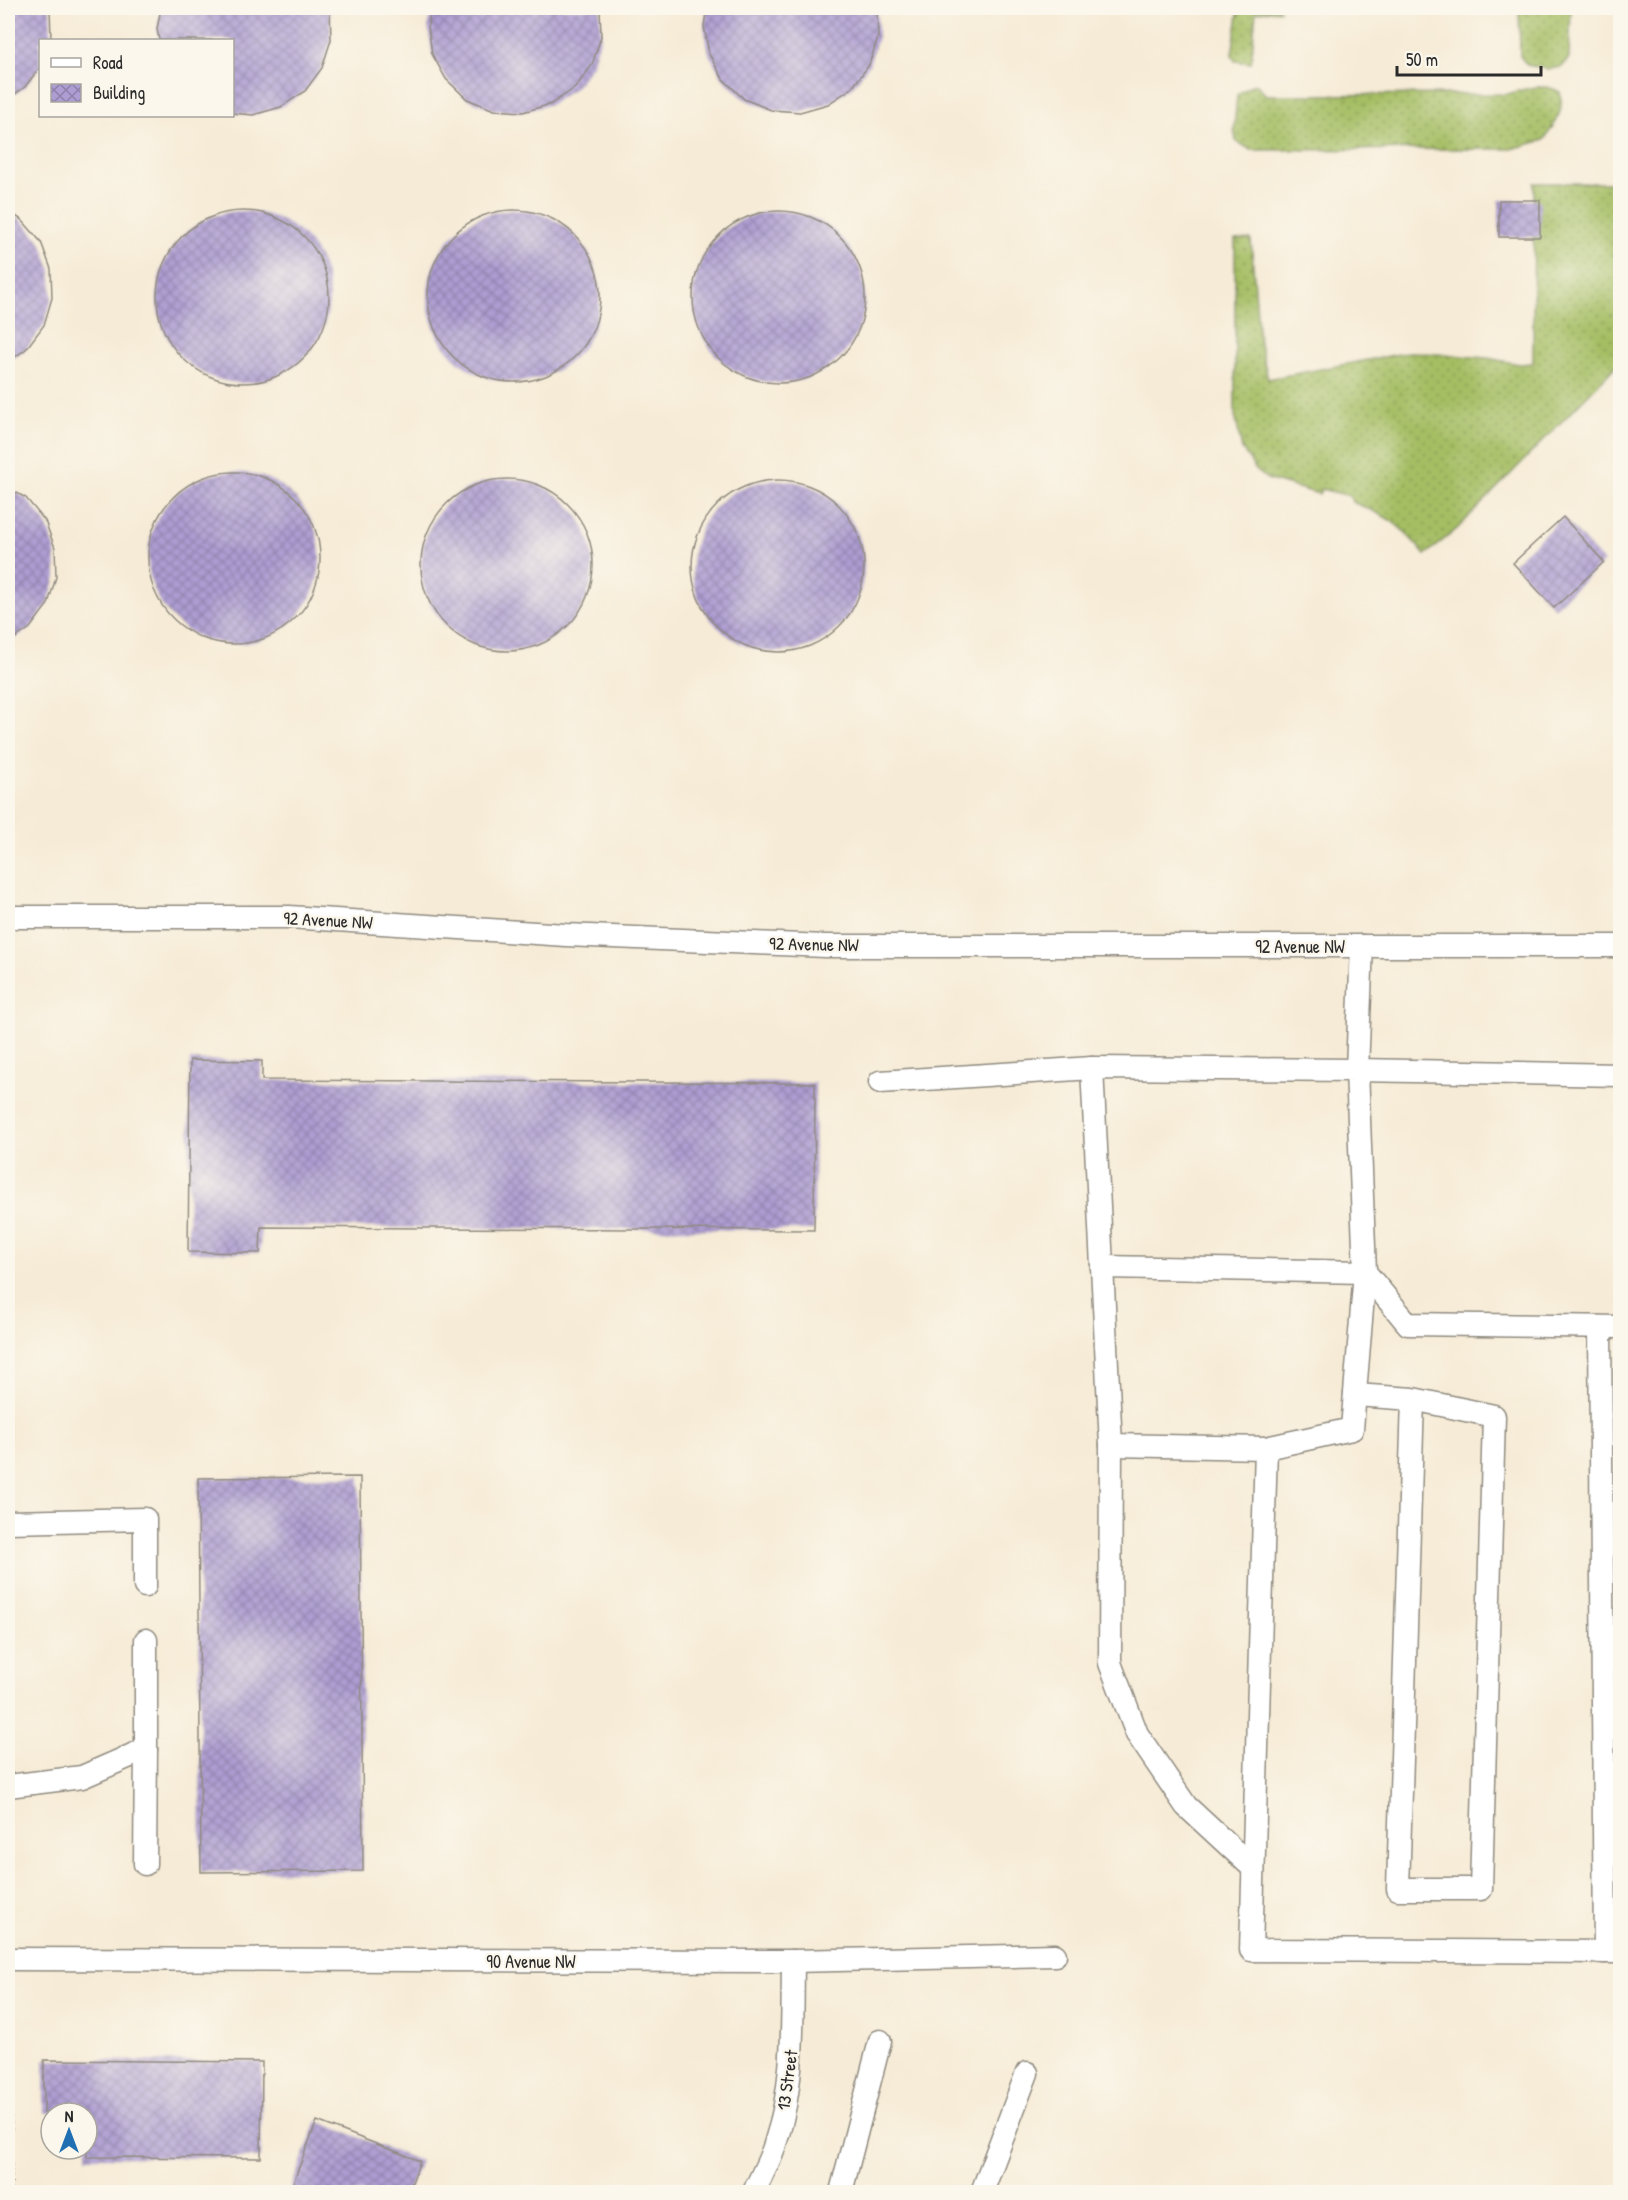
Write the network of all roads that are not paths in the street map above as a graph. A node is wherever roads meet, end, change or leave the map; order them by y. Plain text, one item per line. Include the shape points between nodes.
1 (8, 917) edge
2 (1362, 946) junction
3 (1620, 946) edge
4 (1092, 1068) junction
5 (1357, 1070) junction
6 (1620, 1075) edge
7 (880, 1082) dead end
8 (1102, 1267) junction
9 (1365, 1272) junction
10 (1610, 1327) edge
11 (1355, 1395) junction
12 (1413, 1399) junction
13 (1111, 1445) junction
14 (1266, 1448) junction
15 (8, 1522) edge
16 (145, 1586) dead end
17 (146, 1640) dead end
18 (146, 1749) junction
19 (8, 1786) edge
20 (145, 1864) dead end
21 (1253, 1868) junction
22 (1612, 1952) edge
23 (1054, 1955) dead end
24 (9, 1959) edge
25 (793, 1961) junction
26 (880, 2041) dead end
27 (1027, 2073) dead end
28 (754, 2193) edge
29 (841, 2193) edge
30 (982, 2193) edge

1 - 2 street, 92 Avenue NW via 289,917 566,935 825,946
2 - 3 street, 92 Avenue NW
2 - 5 street
4 - 5 street
4 - 7 street
4 - 8 street
5 - 6 street
5 - 9 street
8 - 9 street
8 - 13 street
9 - 10 street via 1408,1324
9 - 11 street
10 - 22 street
11 - 12 street
11 - 14 street via 1352,1430
12 - 12 street via 1398,1889 1481,1889 1494,1416
13 - 14 street
13 - 21 street via 1110,1663 1137,1734 1186,1806
14 - 21 street
15 - 16 street via 145,1519
17 - 18 street
18 - 19 street via 82,1777
18 - 20 street
21 - 22 street via 1251,1950
23 - 25 street, 90 Avenue NW
24 - 25 street, 90 Avenue NW
25 - 28 street, 13 Street via 788,2090 776,2142
26 - 29 street
27 - 30 street

